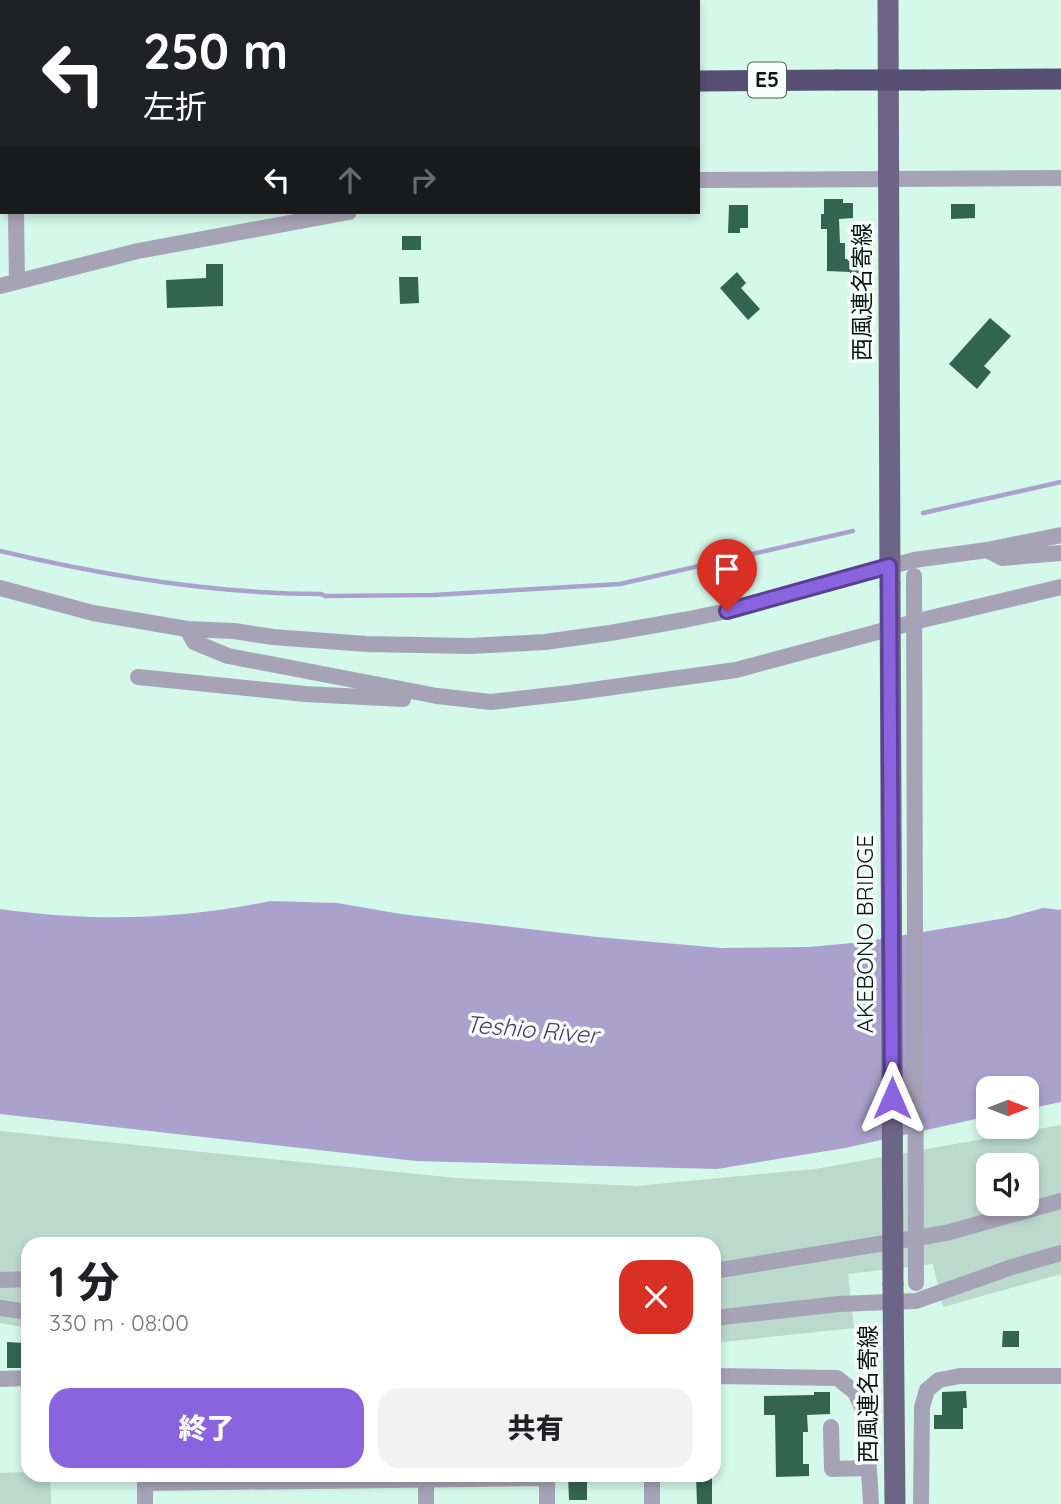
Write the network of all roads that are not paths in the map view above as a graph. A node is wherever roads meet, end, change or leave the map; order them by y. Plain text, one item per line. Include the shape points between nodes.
1 (888, 0) edge
2 (1061, 79) edge
3 (700, 80) edge
4 (1061, 178) edge
5 (888, 179) junction
6 (700, 180) edge
7 (16, 214) edge
8 (338, 214) edge
9 (17, 281) junction
10 (0, 286) edge
11 (1061, 535) edge
12 (987, 550) junction
13 (1061, 553) edge
14 (914, 568) junction
15 (889, 575) junction
16 (1061, 587) edge
17 (0, 588) edge
18 (187, 629) junction
19 (138, 677) dead end
20 (437, 696) junction
21 (1061, 1201) edge
22 (1061, 1253) edge
23 (721, 1270) edge
24 (21, 1279) edge
25 (0, 1280) edge
26 (893, 1293) junction
27 (916, 1301) junction
28 (0, 1308) edge
29 (21, 1311) edge
30 (721, 1317) edge
31 (721, 1376) edge
32 (1061, 1376) edge
33 (21, 1378) edge
34 (0, 1379) edge
35 (831, 1427) dead end
36 (868, 1468) junction
37 (145, 1482) edge
38 (426, 1482) edge
39 (547, 1482) edge
40 (652, 1482) edge
41 (145, 1504) edge
42 (426, 1504) edge
43 (547, 1504) edge
44 (652, 1504) edge
45 (871, 1504) edge
46 (895, 1504) edge
47 (921, 1504) edge

1 - 5 main road, 西風連名寄線
2 - 3 highway, E5, bridge
4 - 5 street
5 - 6 street
5 - 15 main road, 西風連名寄線
7 - 9 street
8 - 9 street via 138,251
9 - 10 street
11 - 12 street
12 - 13 street via 1002,558
12 - 14 street
14 - 15 street
14 - 27 street, bridge
15 - 18 street via 610,634 545,642 366,645
15 - 26 main road, AKEBONO BRIDGE, bridge
16 - 20 street via 736,670 491,702
17 - 18 street via 93,613
18 - 20 street via 194,642 228,656
19 - 20 street via 305,695
21 - 23 street via 946,1233
22 - 27 street
24 - 25 street
26 - 27 street
26 - 30 street
26 - 46 main road, 西風連名寄線
28 - 29 street
31 - 36 street via 837,1378 855,1392 863,1409
32 - 47 street via 960,1376 939,1380 927,1390 922,1407
33 - 34 street
35 - 36 street via 832,1469
36 - 45 street
37 - 41 street
38 - 42 street
39 - 43 street
40 - 44 street

